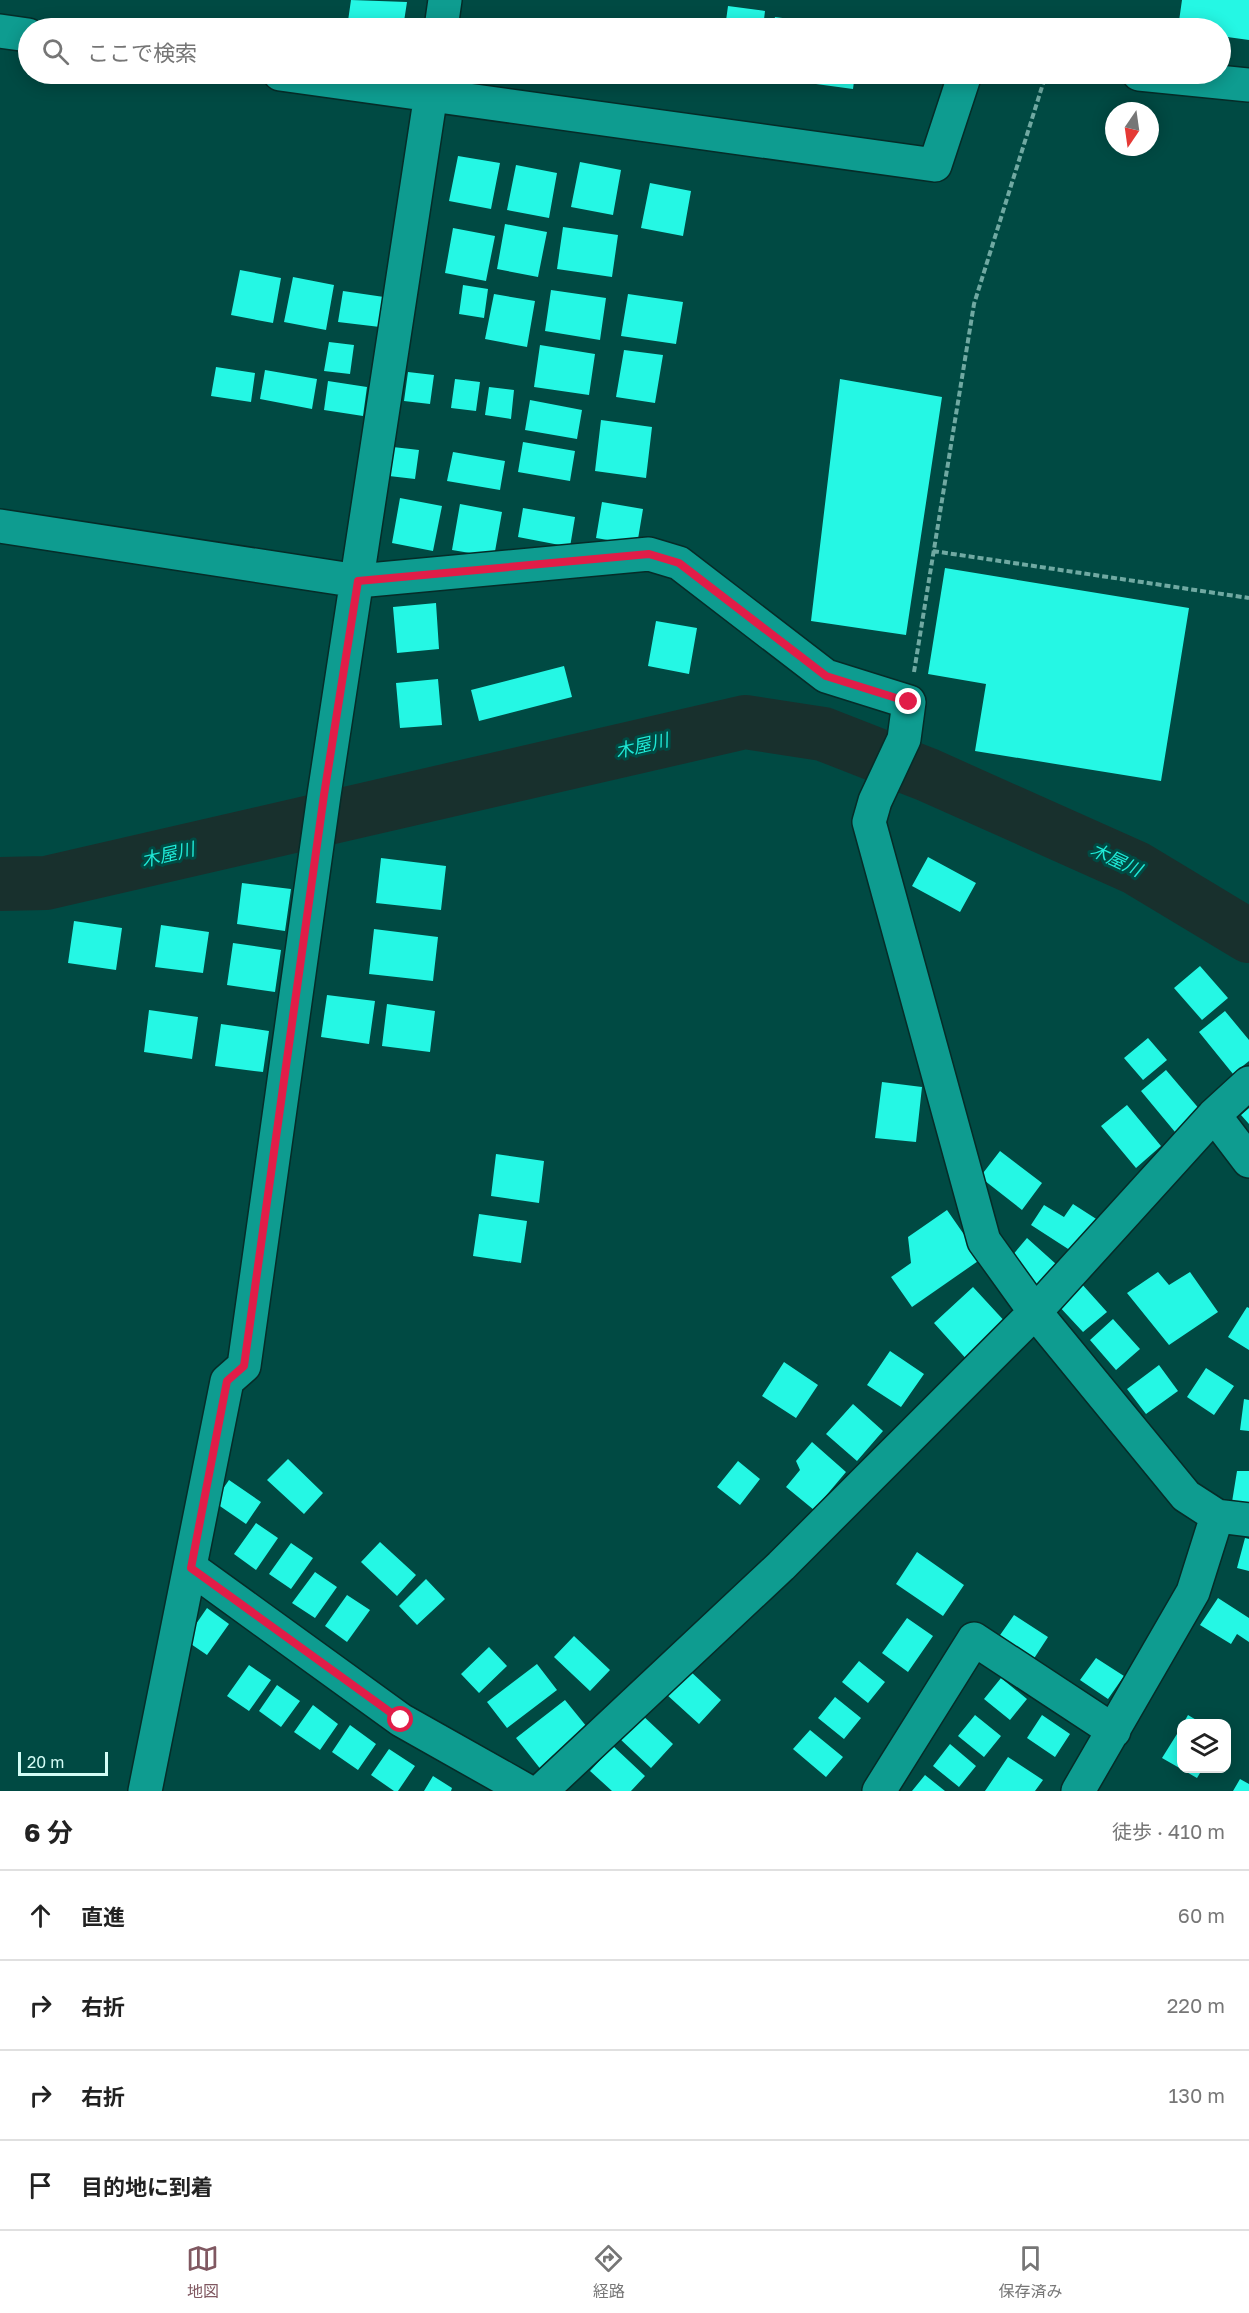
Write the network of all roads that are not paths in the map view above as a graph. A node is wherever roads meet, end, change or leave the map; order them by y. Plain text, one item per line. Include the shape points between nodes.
1 (445, 0) edge
2 (442, 18) edge
3 (0, 31) edge
4 (18, 34) edge
5 (961, 84) edge
6 (1230, 84) edge
7 (433, 85) edge
8 (1249, 86) edge
9 (0, 526) edge
10 (358, 581) junction
11 (1249, 1083) edge
12 (1214, 1115) junction
13 (1249, 1161) edge
14 (1035, 1312) junction
15 (1217, 1515) junction
16 (1249, 1521) edge
17 (191, 1568) junction
18 (1114, 1731) junction
19 (145, 1791) edge
20 (527, 1791) edge
21 (541, 1791) edge
22 (879, 1791) edge
23 (1078, 1791) edge

1 - 2 street
3 - 4 street
5 - 7 street via 935,165
6 - 8 street
7 - 10 street
9 - 10 street
10 - 14 street via 649,554 679,563 826,676 909,702 904,739 869,822 984,1241
10 - 17 street via 244,1366 227,1381
11 - 12 street
12 - 13 street
12 - 14 street
14 - 15 street via 1186,1496
14 - 21 street via 781,1566
15 - 16 street
15 - 18 street via 1193,1592
17 - 19 street
17 - 20 street via 401,1720
18 - 22 street via 974,1639
18 - 23 street

